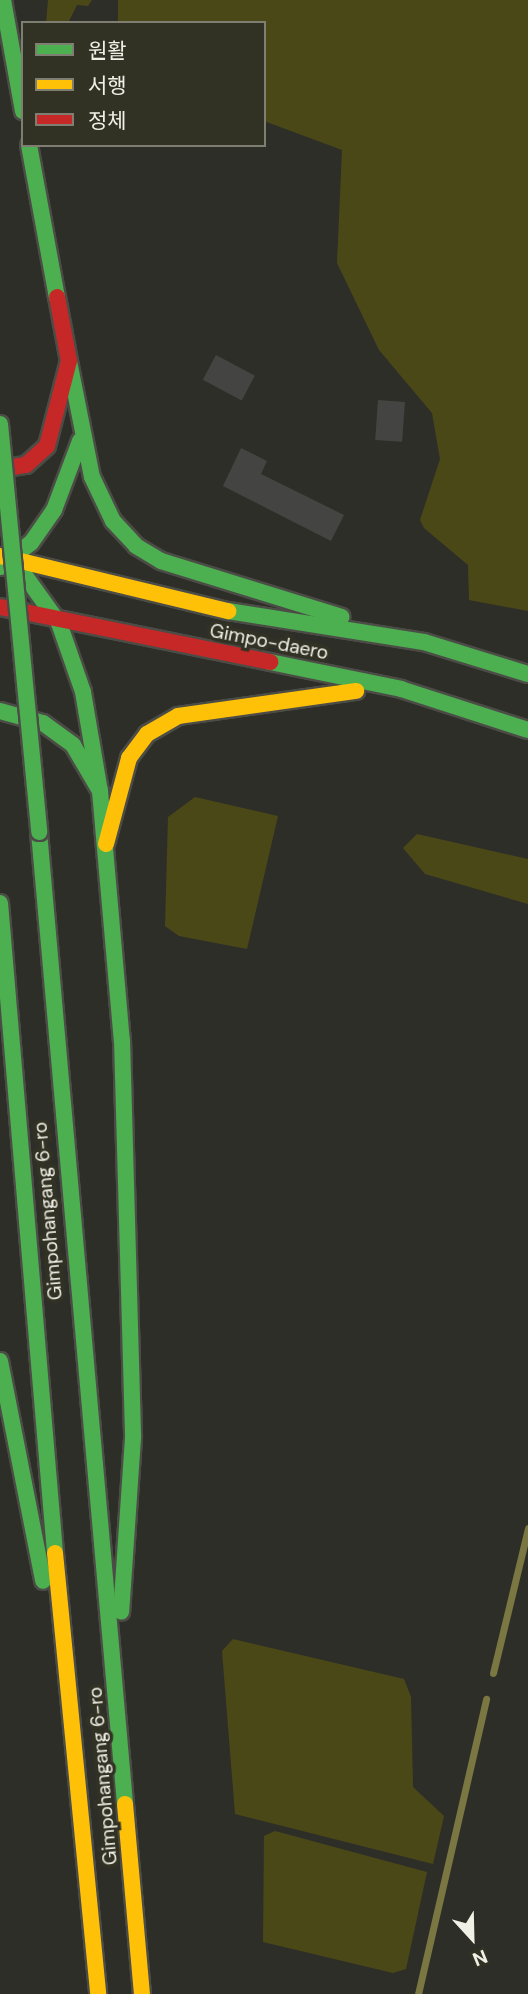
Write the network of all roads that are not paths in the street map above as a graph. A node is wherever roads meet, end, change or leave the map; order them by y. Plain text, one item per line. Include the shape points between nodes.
1 (3, 0) edge
2 (21, 100) edge
3 (29, 147) edge
4 (69, 361) junction
5 (0, 424) edge
6 (80, 441) junction
7 (0, 469) edge
8 (4, 561) edge
9 (81, 575) junction
10 (39, 587) junction
11 (0, 600) edge
12 (0, 607) edge
13 (59, 623) junction
14 (424, 642) junction
15 (528, 674) edge
16 (401, 689) junction
17 (0, 711) edge
18 (528, 730) edge
19 (100, 792) junction
20 (106, 844) junction
21 (0, 903) edge
22 (0, 1361) edge
23 (64, 1662) junction
24 (114, 1667) junction
25 (98, 1994) edge
26 (142, 1994) edge

1 - 2 street
3 - 4 street
4 - 6 street
4 - 7 street via 47,446 26,465
5 - 24 street, Gimpohangang 6-ro, bridge
6 - 8 street via 54,510
6 - 14 street via 113,521 146,553
8 - 9 street, Gimpo-daero
8 - 10 street
9 - 10 street
9 - 14 street, Gimpo-daero via 283,624
10 - 11 street
10 - 13 street
12 - 13 street, Gimpo-daero
13 - 16 street, Gimpo-daero
13 - 19 street via 83,692
14 - 15 street, Gimpo-daero
16 - 18 street, Gimpo-daero
16 - 20 street via 272,699 178,716 147,734 129,758
17 - 19 street via 43,723 73,745
19 - 20 street
20 - 24 street via 122,1040 132,1438 132,1514
21 - 23 street, Gimpohangang 6-ro
22 - 23 street via 25,1514
23 - 25 street, Gimpohangang 6-ro
24 - 26 street, Gimpohangang 6-ro

